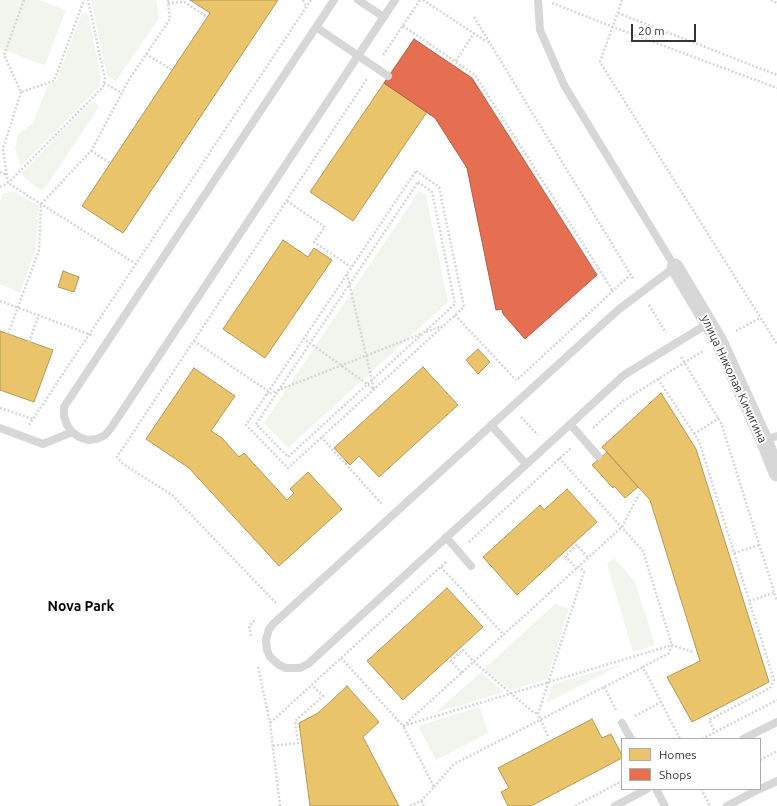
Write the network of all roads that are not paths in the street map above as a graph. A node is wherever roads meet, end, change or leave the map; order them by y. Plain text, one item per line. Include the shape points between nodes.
1 (334, 0) edge
2 (358, 0) edge
3 (395, 0) edge
4 (538, 0) edge
5 (384, 17) junction
6 (316, 27) junction
7 (358, 56) junction
8 (388, 76) dead end
9 (676, 267) junction
10 (709, 323) junction
11 (570, 424) junction
12 (492, 425) junction
13 (0, 428) edge
14 (72, 432) junction
15 (770, 438) edge
16 (598, 456) dead end
17 (526, 464) junction
18 (777, 473) edge
19 (446, 537) junction
20 (472, 566) dead end
21 (777, 722) edge
22 (622, 723) road end
23 (630, 738) edge
24 (745, 738) edge
25 (777, 781) edge
26 (761, 789) edge
27 (645, 790) edge
28 (657, 790) edge
29 (758, 790) edge
30 (615, 806) edge
31 (665, 806) edge
32 (727, 806) edge

1 - 6 lane
2 - 5 lane
3 - 5 lane
4 - 9 lane via 540,30 564,85
5 - 7 lane
6 - 7 lane
6 - 14 lane via 64,407 66,425
7 - 8 lane
7 - 14 lane via 111,428 105,435 88,440
9 - 10 street, улица Николая Кичигина
9 - 12 lane via 618,310
10 - 11 lane via 624,375
10 - 15 street, улица Николая Кичигина
11 - 16 lane
11 - 17 lane
12 - 17 lane
12 - 19 lane via 273,624 266,640 270,657 286,668 300,668 308,664
13 - 14 lane via 43,444
15 - 18 street, улица Николая Кичигина
17 - 19 lane
19 - 20 lane
21 - 24 lane
22 - 23 lane
25 - 26 lane
27 - 30 lane
28 - 31 lane
29 - 32 lane

